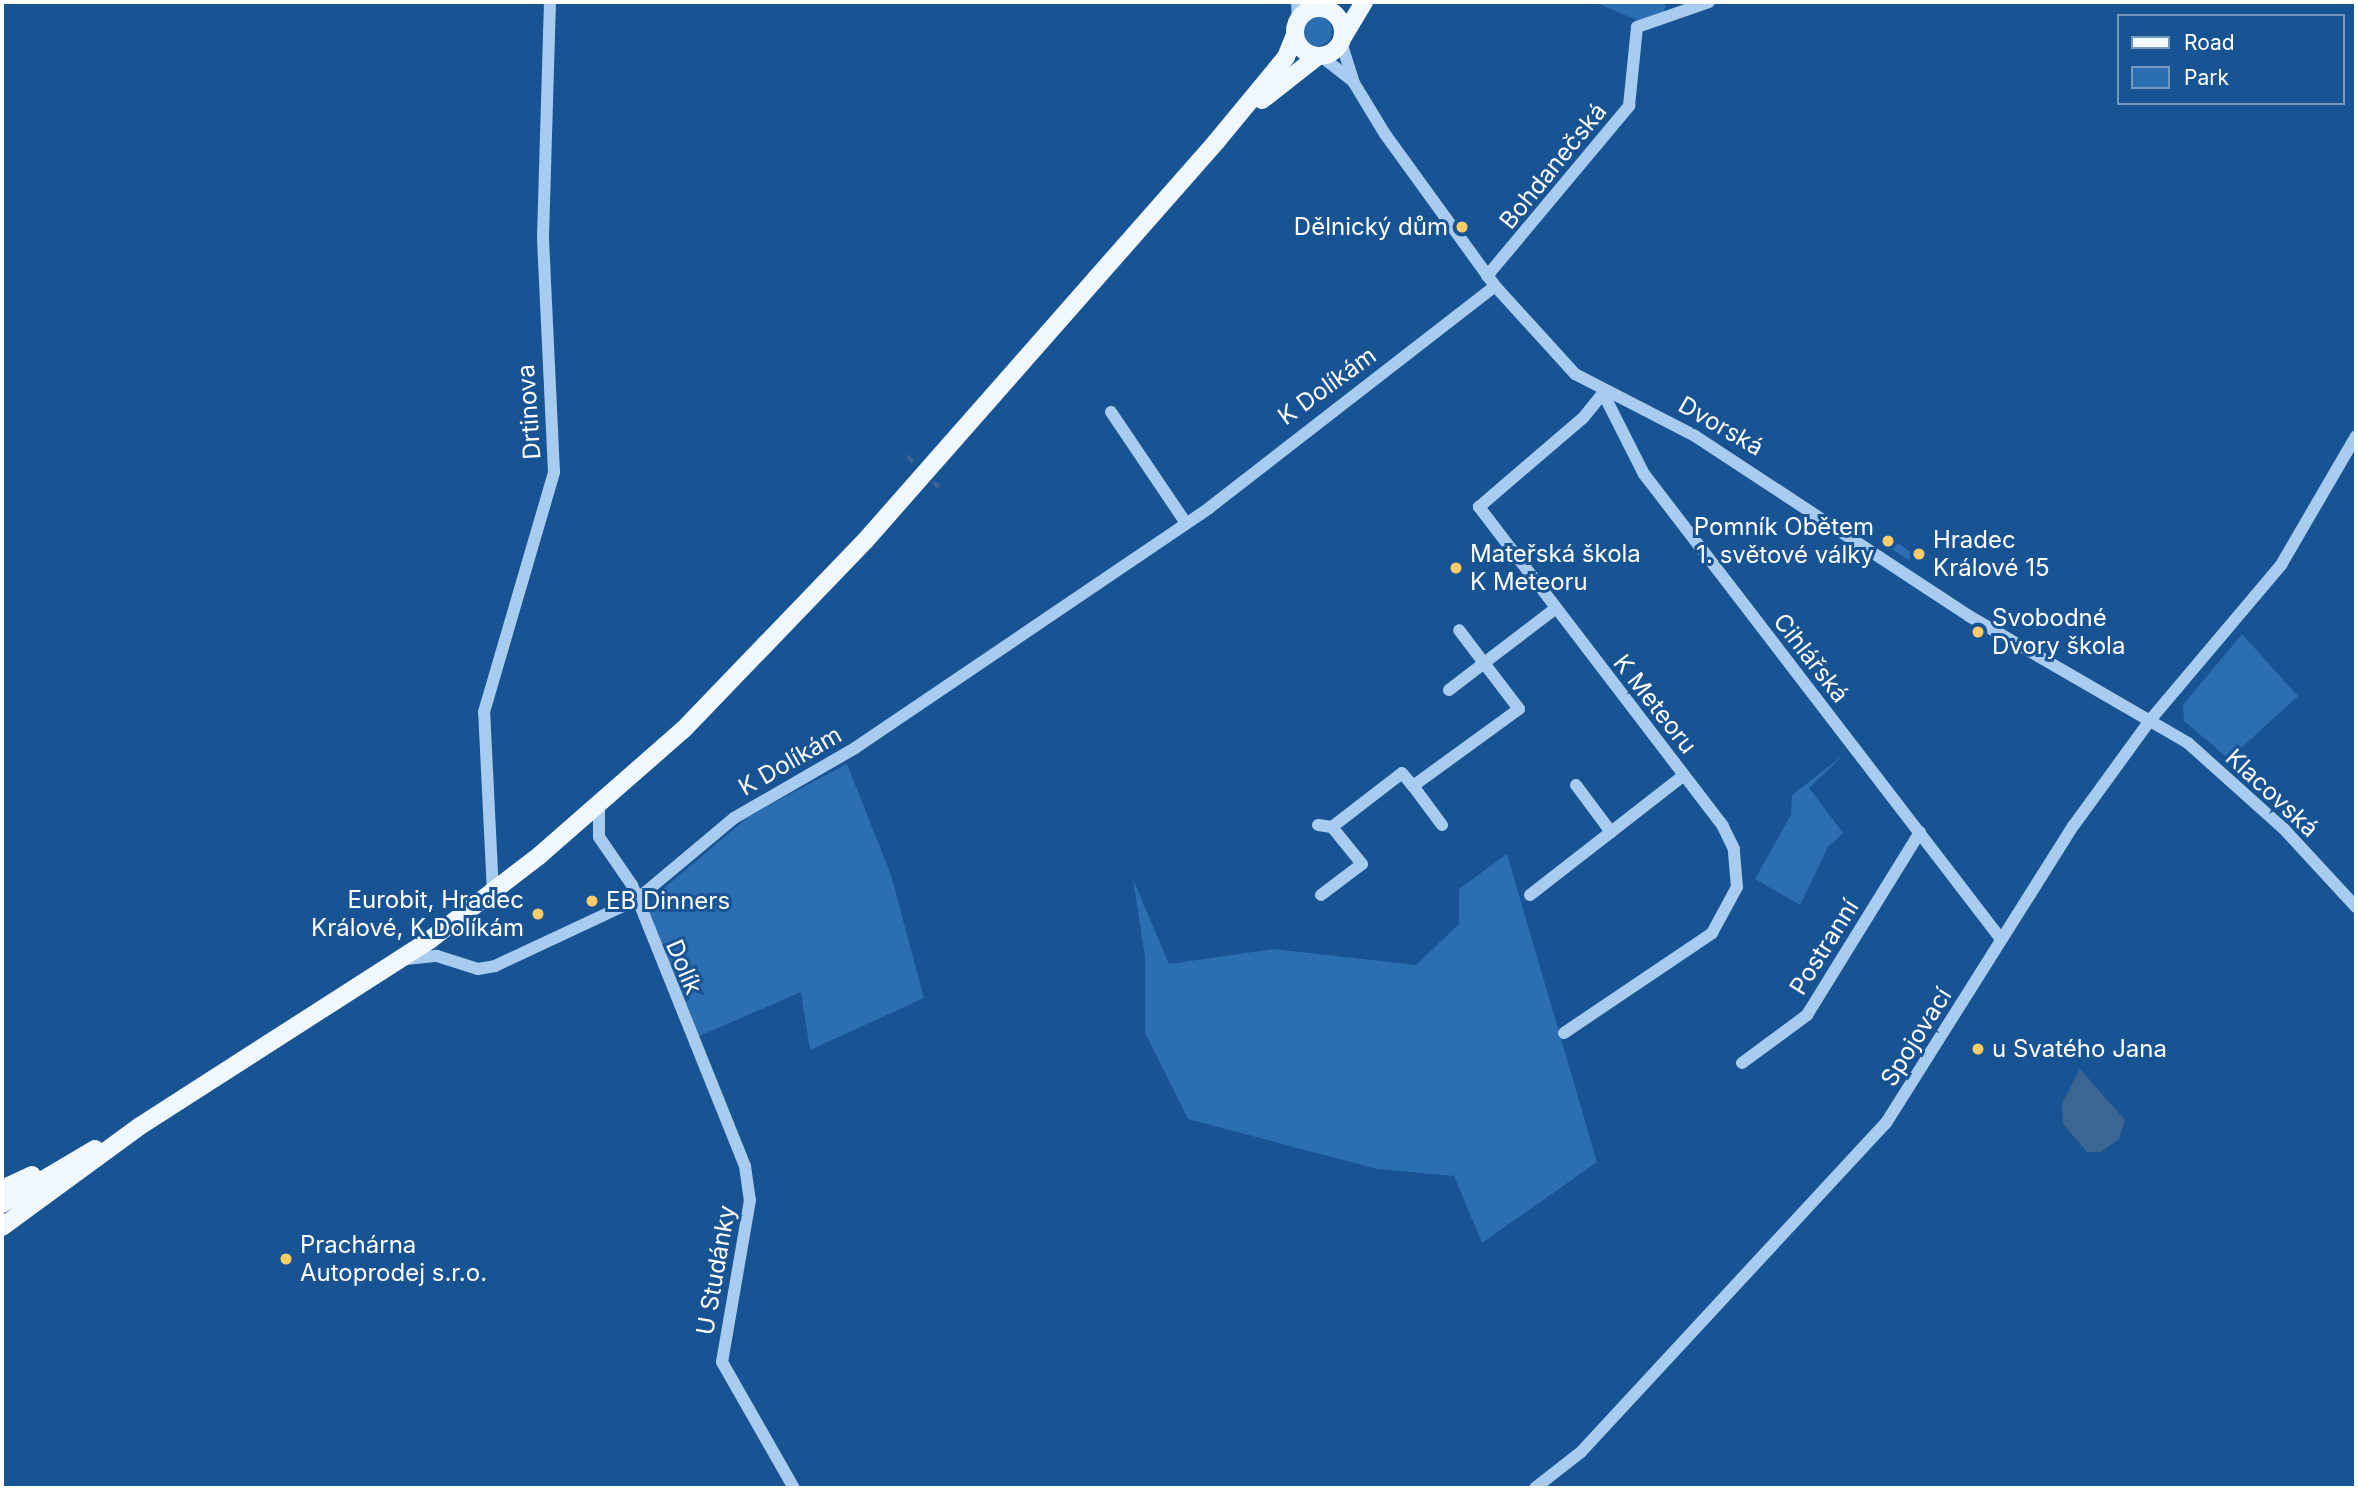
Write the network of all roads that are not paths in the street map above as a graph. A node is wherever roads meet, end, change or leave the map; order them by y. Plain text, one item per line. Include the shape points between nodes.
1 (550, 2) edge
2 (1297, 2) edge
3 (1364, 2) edge
4 (1709, 2) edge
5 (1323, 5) edge
6 (1296, 27) junction
7 (1342, 39) junction
8 (1320, 56) junction
9 (1354, 83) junction
10 (1216, 142) junction
11 (1491, 281) junction
12 (1603, 393) junction
13 (1111, 412) dead end
14 (2356, 436) edge
15 (1186, 523) junction
16 (1555, 608) junction
17 (1460, 631) dead end
18 (1484, 663) junction
19 (1449, 691) dead end
20 (2151, 719) junction
21 (1684, 775) junction
22 (1576, 785) dead end
23 (1413, 786) junction
24 (599, 806) junction
25 (1318, 825) dead end
26 (1442, 825) dead end
27 (1332, 827) junction
28 (1611, 832) junction
29 (1920, 832) junction
30 (493, 893) junction
31 (1321, 895) dead end
32 (1530, 895) dead end
33 (636, 900) junction
34 (2356, 907) edge
35 (2001, 939) junction
36 (396, 963) junction
37 (1564, 1033) dead end
38 (696, 1049) joint
39 (1742, 1063) dead end
40 (140, 1126) junction
41 (62, 1166) junction
42 (2, 1189) edge
43 (2, 1204) edge
44 (2, 1227) edge
45 (794, 1488) edge
46 (1535, 1488) edge

1 - 30 street, Drtinova via 543,237 554,472 484,712
2 - 6 street
3 - 7 main road
4 - 11 street, Bohdanečská via 1637,27 1629,106
5 - 6 main road, Dvorská
5 - 7 main road, Dvorská via 1336,16
6 - 8 main road, Dvorská via 1305,52
6 - 10 main road via 1286,57
7 - 8 main road
7 - 9 street, Dvorská
8 - 9 street, Dvorská
8 - 10 main road
9 - 11 street, Dvorská
10 - 24 main road via 789,624
11 - 12 street, Dvorská via 1540,342
11 - 15 street, K Dolíkám
12 - 16 street, K Meteoru via 1583,418 1479,507
12 - 20 street, Dvorská via 1695,436 1969,616
12 - 29 street, Cihlářská via 1644,474
13 - 15 street
14 - 20 street, Spojovací via 2281,565
15 - 33 street, K Dolíkám via 855,748 734,818
16 - 18 street
16 - 21 street, K Meteoru
17 - 18 street
18 - 19 street
18 - 23 street via 1519,709
20 - 34 street, Klacovská via 2188,743 2284,829
20 - 35 street, Spojovací
21 - 28 street
21 - 37 street, K Meteoru via 1734,849 1737,887 1728,911 1712,933
22 - 28 street
23 - 26 street
23 - 27 street via 1402,773
24 - 30 main road
24 - 33 street, Dolík via 599,837
25 - 27 street
27 - 31 street via 1362,864
28 - 32 street
29 - 35 street, Cihlářská
29 - 39 street, Postranní via 1807,1015
30 - 36 main road
33 - 36 street, K Dolíkám via 495,966 478,969 429,956
33 - 38 street, Dolík
35 - 46 street, Spojovací via 1868,1145 1581,1452
36 - 40 main road
38 - 45 street, U Studánky via 749,1181 722,1362
40 - 41 main road
40 - 44 main road
41 - 42 main road
41 - 43 main road

